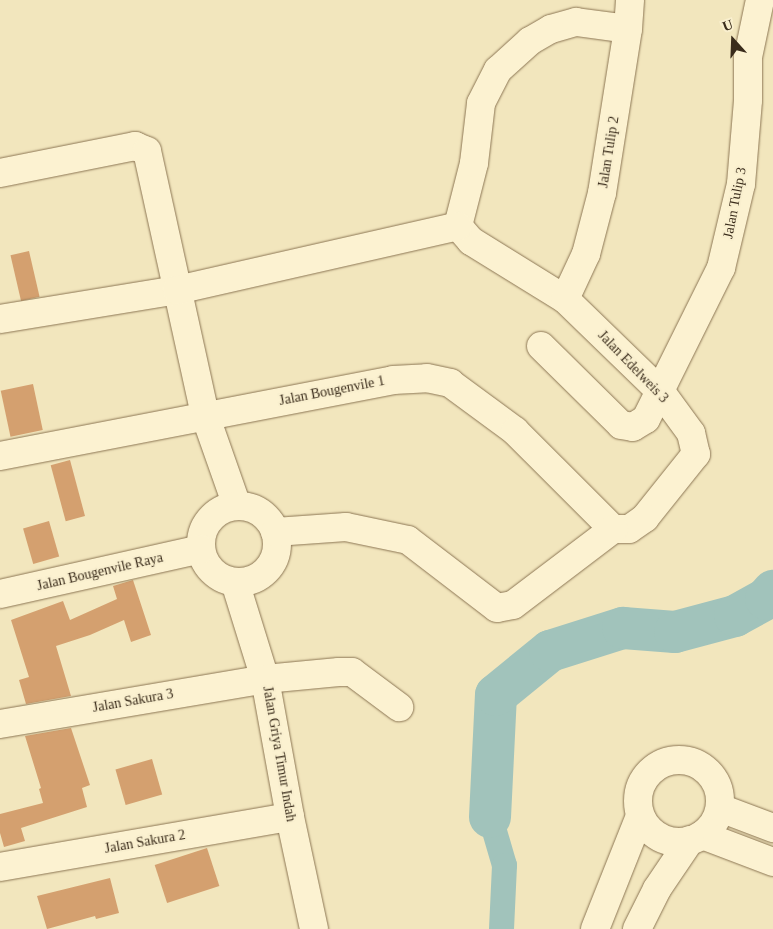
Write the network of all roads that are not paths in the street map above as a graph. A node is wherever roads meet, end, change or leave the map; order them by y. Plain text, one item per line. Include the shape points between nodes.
1 (630, 0) edge
2 (760, 0) edge
3 (628, 29) junction
4 (0, 173) edge
5 (458, 226) junction
6 (177, 290) junction
7 (565, 299) junction
8 (0, 319) edge
9 (541, 346) dead end
10 (661, 392) junction
11 (205, 415) junction
12 (0, 456) edge
13 (237, 506) junction
14 (613, 529) junction
15 (275, 532) junction
16 (201, 550) junction
17 (235, 582) junction
18 (0, 594) edge
19 (265, 679) junction
20 (399, 707) dead end
21 (0, 724) edge
22 (720, 808) junction
23 (640, 816) junction
24 (290, 817) junction
25 (773, 828) edge
26 (696, 838) junction
27 (773, 862) edge
28 (0, 867) edge
29 (314, 929) edge
30 (595, 929) edge
31 (637, 929) edge

1 - 3 street, Jalan Tulip 2
2 - 10 street, Jalan Tulip 3 via 748,57 741,184 721,268
3 - 5 street via 576,22 551,29 530,41 498,70 481,103 474,163
3 - 7 street, Jalan Tulip 2 via 602,193 586,254
4 - 6 street via 135,146 144,148 149,156
5 - 6 street
5 - 7 street, Jalan Edelweis 3 via 471,241
6 - 8 street
6 - 11 street
7 - 10 street, Jalan Edelweis 3
9 - 10 street, Jalan Tulip 3 via 621,425 633,427 646,419
10 - 14 street, Jalan Edelweis 3 via 691,434 696,454 645,518 630,529
11 - 12 street, Jalan Bougenvile 1
11 - 13 street
11 - 14 street, Jalan Bougenvile 1 via 393,380 427,378 450,383 515,431
13 - 15 street via 260,513
13 - 16 street via 214,515 201,537
14 - 15 street via 513,605 497,608 408,540 346,527
15 - 17 street via 276,551 268,568 259,576
16 - 17 street via 212,571
16 - 18 street, Jalan Bougenvile Raya
17 - 19 street, Jalan Griya Timur Indah
19 - 20 street, Jalan Sakura 3 via 352,672
19 - 21 street, Jalan Sakura 3
19 - 24 street, Jalan Griya Timur Indah
22 - 23 street via 717,785 711,775 702,767 680,759 658,765 648,772 638,793
22 - 25 street
22 - 26 street via 714,823
23 - 26 street via 660,838 675,842
23 - 30 street
24 - 28 street, Jalan Sakura 2
24 - 29 street, Jalan Griya Timur Indah
26 - 27 street
26 - 31 street via 657,889

